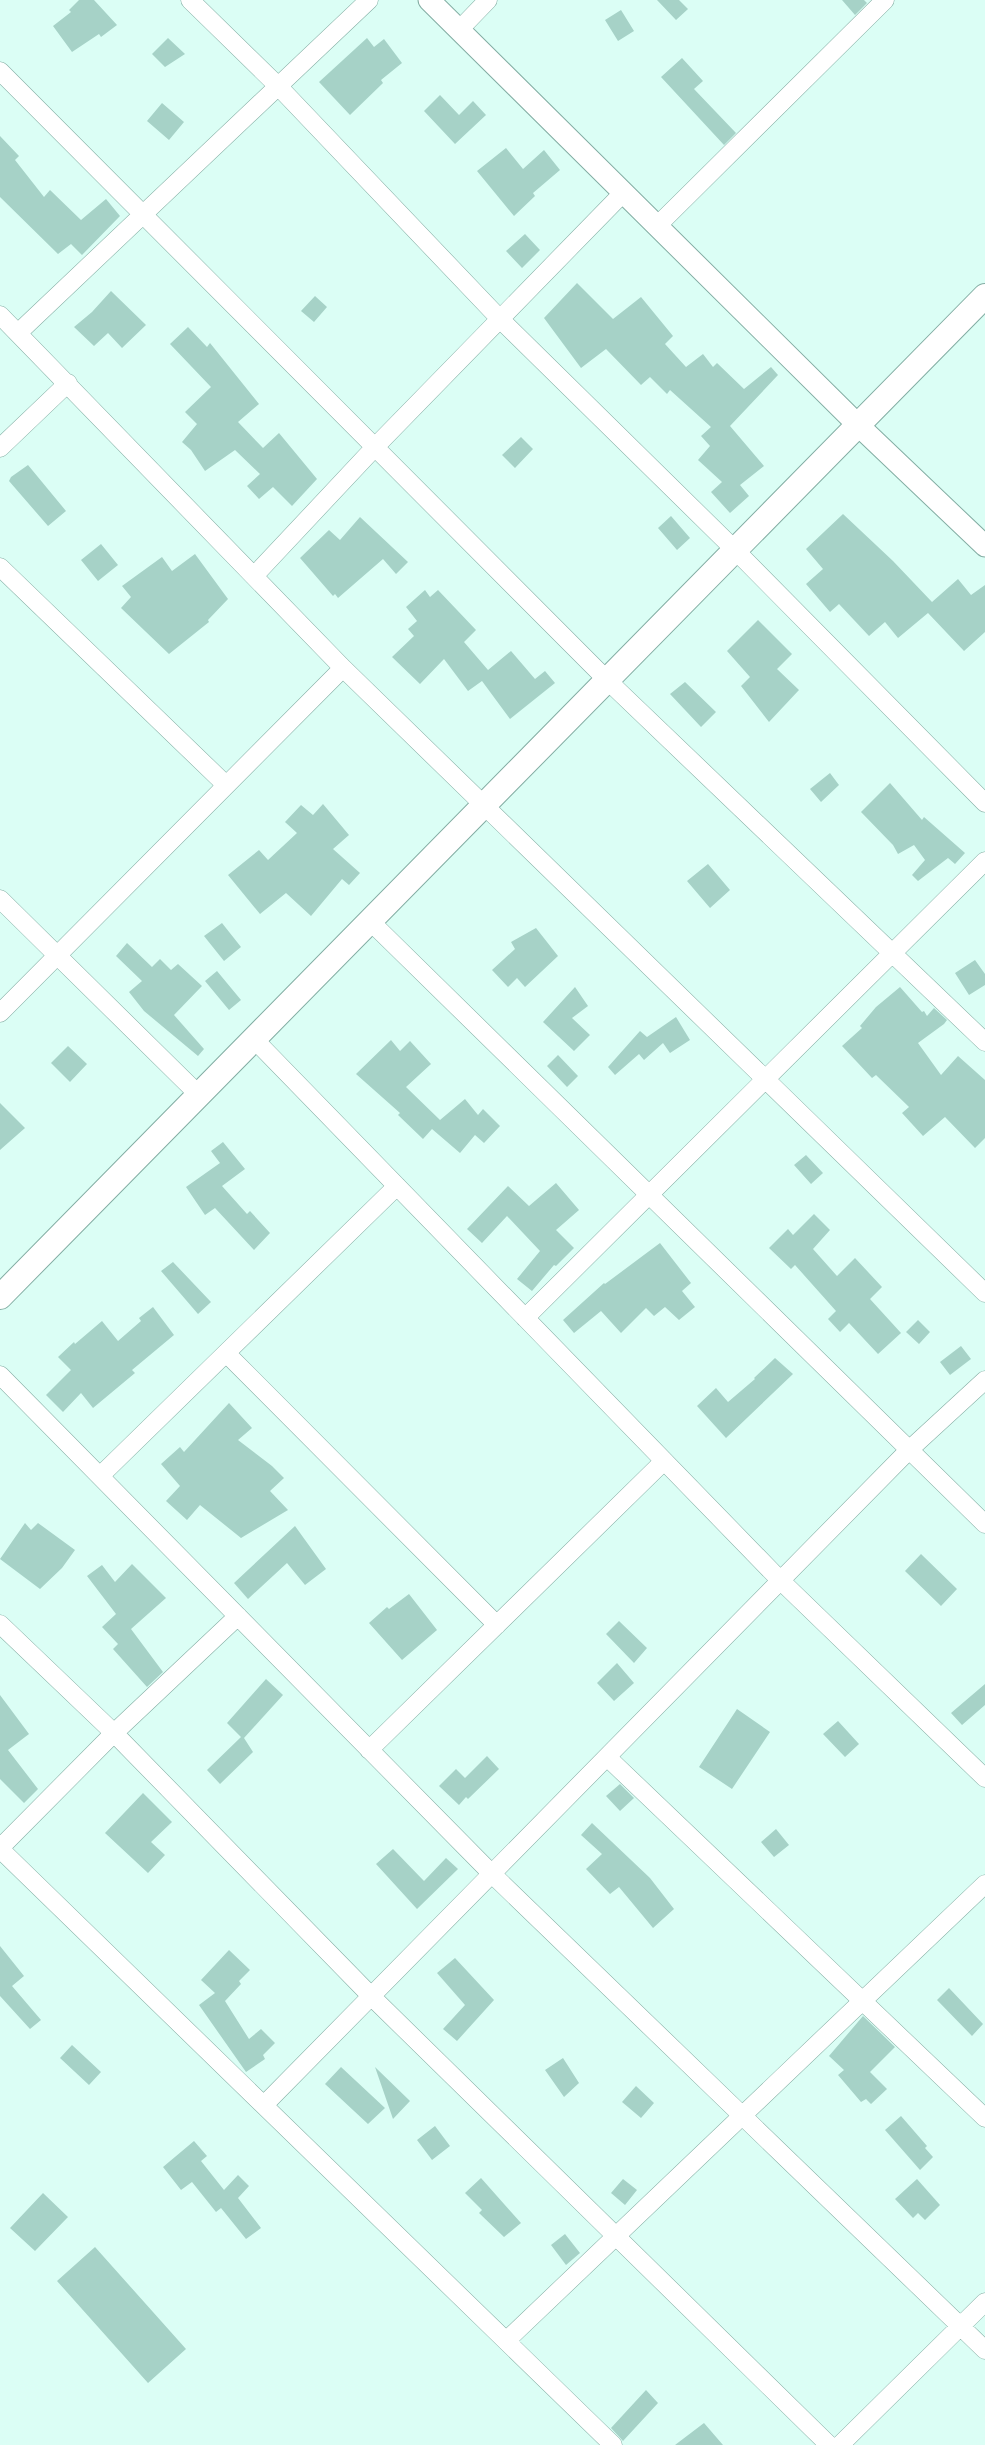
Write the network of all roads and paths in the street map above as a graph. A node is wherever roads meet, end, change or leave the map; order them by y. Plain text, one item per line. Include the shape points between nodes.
1 (190, 0) edge
2 (369, 0) edge
3 (429, 0) edge
4 (488, 0) edge
5 (885, 0) edge
6 (458, 30) junction
7 (0, 71) edge
8 (279, 87) junction
9 (623, 192) junction
10 (144, 216) junction
11 (656, 226) junction
12 (985, 296) edge
13 (0, 315) edge
14 (500, 319) junction
15 (18, 333) junction
16 (68, 383) junction
17 (858, 425) junction
18 (375, 447) junction
19 (0, 448) edge
20 (985, 546) edge
21 (735, 550) junction
22 (0, 568) edge
23 (254, 576) junction
24 (343, 668) junction
25 (607, 680) junction
26 (226, 785) junction
27 (985, 803) edge
28 (485, 804) junction
29 (985, 861) edge
30 (0, 899) edge
31 (370, 921) junction
32 (58, 954) junction
33 (892, 954) junction
34 (0, 1013) edge
35 (254, 1040) junction
36 (985, 1042) edge
37 (766, 1079) junction
38 (199, 1095) junction
39 (397, 1186) junction
40 (649, 1195) junction
41 (985, 1293) edge
42 (0, 1297) edge
43 (525, 1318) junction
44 (226, 1353) junction
45 (0, 1375) edge
46 (985, 1380) edge
47 (909, 1450) junction
48 (664, 1461) junction
49 (100, 1476) junction
50 (985, 1524) edge
51 (780, 1580) junction
52 (238, 1616) junction
53 (0, 1624) edge
54 (497, 1625) junction
55 (114, 1733) junction
56 (369, 1750) junction
57 (606, 1757) junction
58 (985, 1778) edge
59 (0, 1848) edge
60 (492, 1874) junction
61 (985, 1884) edge
62 (371, 1996) junction
63 (864, 2001) junction
64 (264, 2105) junction
65 (743, 2117) junction
66 (985, 2118) edge
67 (616, 2236) junction
68 (985, 2302) edge
69 (960, 2326) junction
70 (506, 2341) junction
71 (985, 2350) edge
72 (613, 2445) edge
73 (829, 2445) edge
74 (840, 2445) edge

1 - 8 street
2 - 8 street
3 - 6 street
4 - 6 street
5 - 11 street
6 - 9 street
7 - 10 street
8 - 10 street
8 - 14 street
9 - 11 street
9 - 14 street
10 - 15 street
10 - 18 street
11 - 17 street
12 - 17 main road
13 - 15 street
14 - 18 street
14 - 21 street
15 - 16 street
16 - 19 street
16 - 23 street
17 - 20 street
17 - 21 main road
18 - 23 street
18 - 25 street
21 - 25 main road
21 - 27 street
22 - 26 street
23 - 24 street
24 - 26 street
24 - 28 street
25 - 28 main road
25 - 33 street
26 - 32 street
28 - 31 main road
28 - 37 street
29 - 33 street
30 - 32 street
31 - 35 main road
31 - 40 street
32 - 34 street
32 - 38 street
33 - 36 street
33 - 37 street
35 - 38 main road
35 - 39 street
37 - 40 street
37 - 41 street
38 - 42 main road
39 - 43 street
39 - 44 street
40 - 43 street
40 - 47 street
43 - 48 street
44 - 49 street
44 - 54 street
45 - 49 street
46 - 47 street
47 - 50 street
47 - 51 street
48 - 51 street
48 - 54 street
49 - 52 street
51 - 57 street
51 - 58 street
52 - 55 street
52 - 56 street
53 - 55 street
54 - 56 street
55 - 59 street
55 - 62 street
56 - 60 street
57 - 60 street
57 - 63 street
59 - 64 street
60 - 62 street
60 - 65 street
61 - 63 street
62 - 64 street
62 - 67 street
63 - 65 street
63 - 66 street
64 - 70 street
65 - 67 street
65 - 69 street
67 - 70 street
67 - 73 street
68 - 69 street
69 - 71 street
69 - 74 street
70 - 72 street

